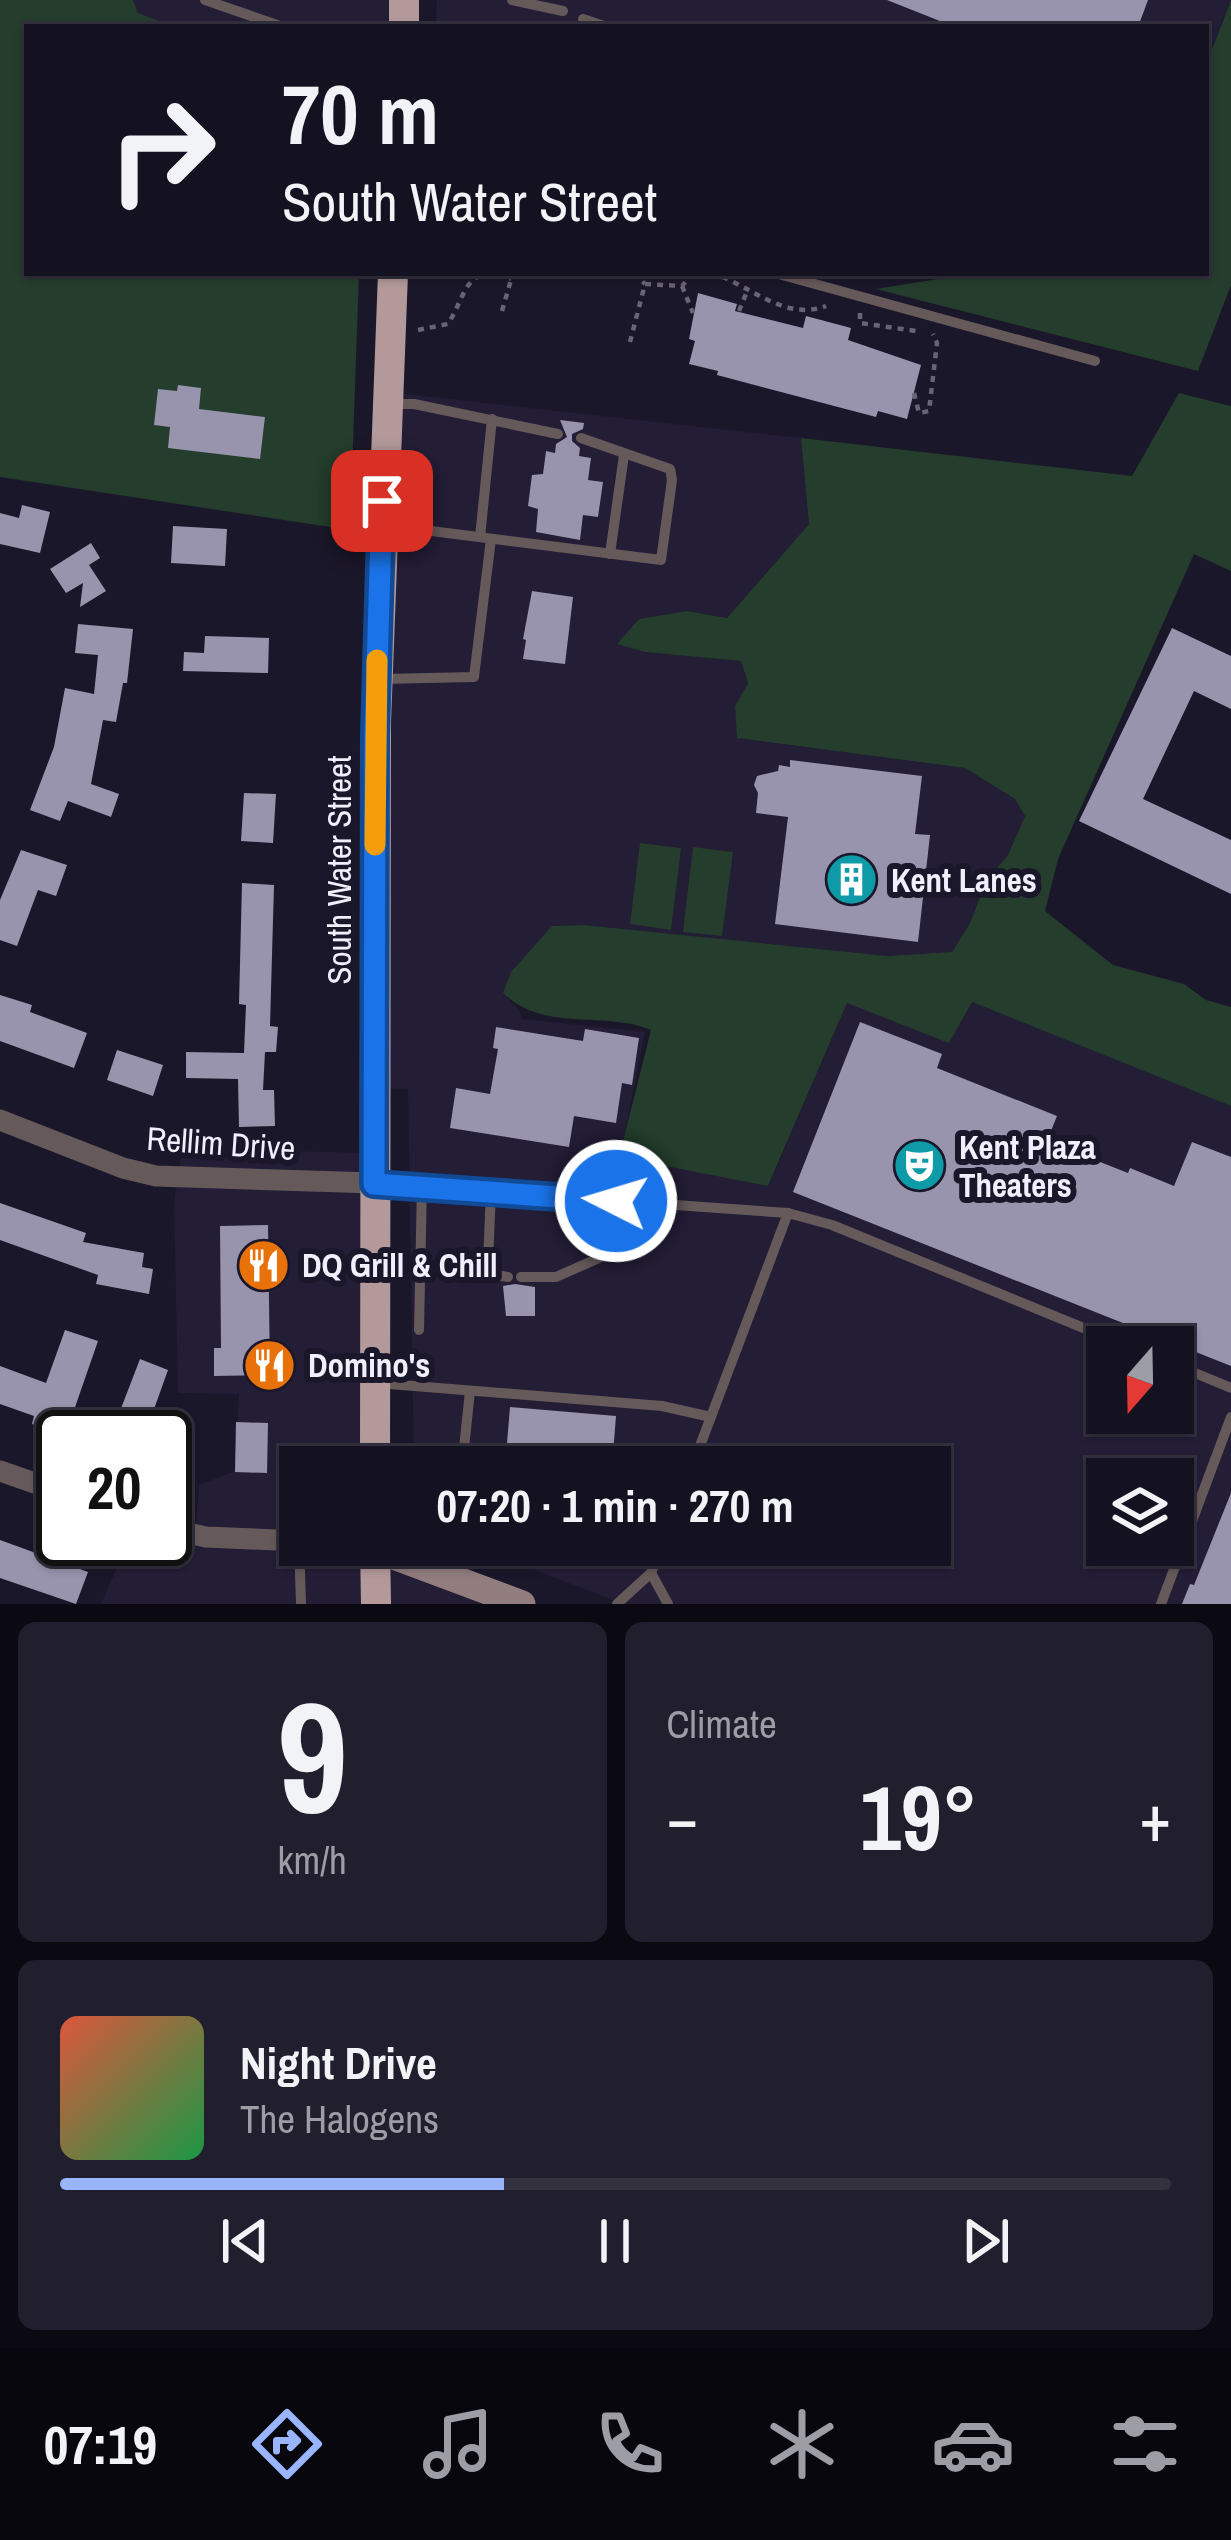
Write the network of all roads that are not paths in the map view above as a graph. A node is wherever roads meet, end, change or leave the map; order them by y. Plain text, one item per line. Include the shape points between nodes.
1 (205, 0) edge
2 (512, 0) edge
3 (563, 11) dead end
4 (583, 19) dead end
5 (274, 24) edge
6 (598, 24) edge
7 (393, 276) edge
8 (786, 276) edge
9 (1095, 361) dead end
10 (386, 404) junction
11 (492, 419) junction
12 (557, 434) dead end
13 (581, 438) dead end
14 (624, 455) junction
15 (381, 525) junction
16 (485, 538) junction
17 (610, 554) junction
18 (377, 680) junction
19 (0, 1120) edge
20 (374, 1184) junction
21 (422, 1185) junction
22 (491, 1190) junction
23 (788, 1214) junction
24 (599, 1258) dead end
25 (1086, 1329) edge
26 (419, 1330) dead end
27 (1194, 1373) edge
28 (374, 1383) junction
29 (1231, 1388) edge
30 (470, 1391) junction
31 (711, 1417) junction
32 (1231, 1417) edge
33 (375, 1446) edge
34 (464, 1446) edge
35 (700, 1446) edge
36 (0, 1471) edge
37 (36, 1484) edge
38 (192, 1534) edge
39 (279, 1540) edge
40 (300, 1566) edge
41 (371, 1566) edge
42 (421, 1566) edge
43 (654, 1566) edge
44 (652, 1573) junction
45 (516, 1603) edge
46 (301, 1604) edge
47 (376, 1604) edge
48 (617, 1604) edge
49 (668, 1604) edge
50 (1161, 1604) edge

1 - 5 lane
2 - 3 lane
4 - 6 lane
7 - 10 main road, South Water Street
8 - 9 lane
10 - 11 lane
10 - 15 main road, South Water Street
11 - 12 lane
11 - 16 lane
13 - 14 lane
14 - 17 lane
14 - 17 lane via 670,469 661,560
15 - 16 lane
15 - 18 main road, South Water Street
16 - 17 lane
16 - 18 lane via 474,677
18 - 20 main road, South Water Street
19 - 20 street, Rellim Drive via 156,1176
20 - 21 lane
20 - 28 main road, South Water Street
21 - 22 lane
21 - 26 lane
22 - 23 lane
22 - 24 lane via 488,1263 495,1274 556,1277
23 - 25 lane
23 - 31 lane
27 - 29 lane
28 - 30 lane
28 - 33 main road, South Water Street
30 - 31 lane
30 - 34 lane
31 - 35 lane
32 - 50 lane
36 - 37 street
38 - 39 street
40 - 46 lane
41 - 47 main road
42 - 45 street
43 - 44 lane
44 - 48 lane
44 - 49 lane

